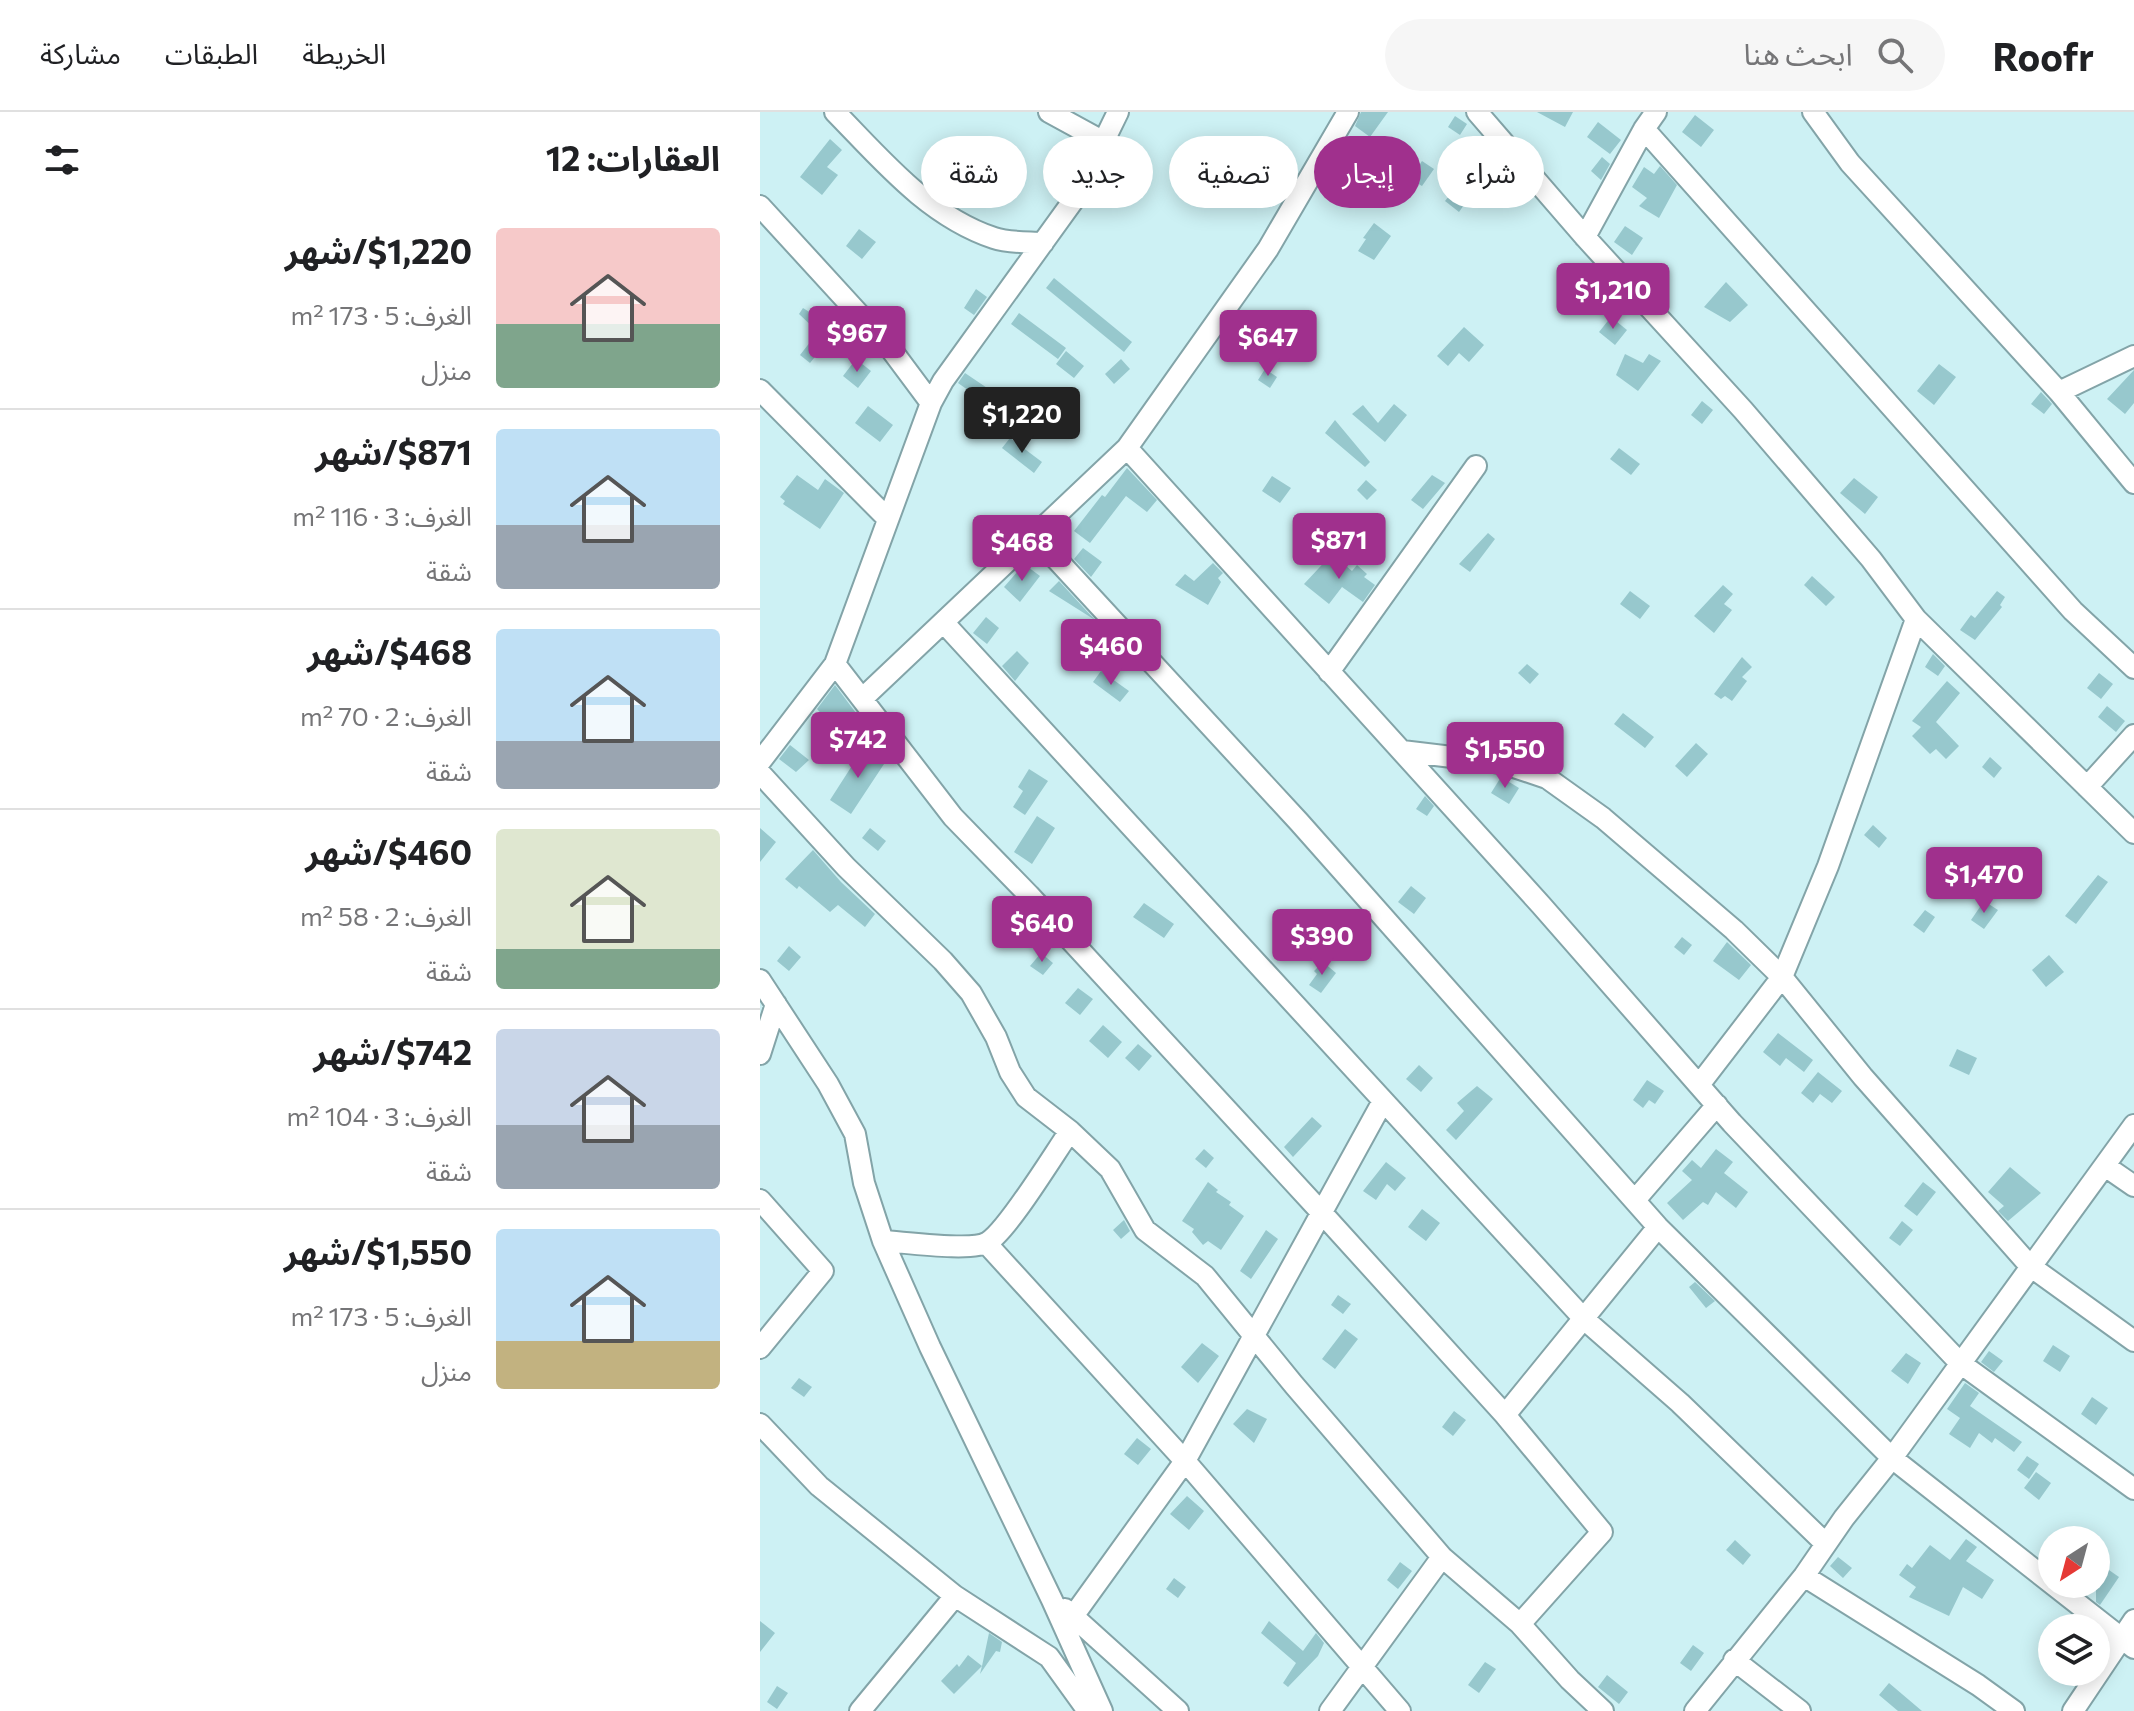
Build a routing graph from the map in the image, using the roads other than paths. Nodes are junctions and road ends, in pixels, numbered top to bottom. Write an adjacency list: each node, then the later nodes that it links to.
1 (835, 112): 13 (street)
2 (1049, 112): 8 (street)
3 (1118, 112): 9 (street)
4 (1348, 112): 18 (street)
5 (1477, 112): 12 (street)
6 (1813, 112): 16 (street)
7 (1650, 120): 12 (street); 26 (street)
8 (1093, 136)
9 (1107, 136)
10 (760, 206): 17 (street)
11 (1068, 208): 13 (street)
12 (1585, 237): 23 (street)
13 (1043, 243): 17 (street)
14 (2134, 356): 16 (street)
15 (760, 390): 21 (street)
16 (2059, 392): 20 (street)
17 (931, 403): 21 (street)
18 (1127, 448): 22 (street); 27 (street)
19 (1476, 466): 27 (street)
20 (2134, 483)
21 (888, 519): 25 (street)
22 (1035, 536): 24 (street); 47 (street)
23 (1916, 619): 33 (street); 35 (street)
24 (944, 623): 28 (street); 40 (street)
25 (835, 664): 28 (street); 31 (street)
26 (2134, 668)
27 (1329, 672): 30 (street)
28 (863, 698): 48 (street)
29 (2134, 735): 33 (street)
30 (1402, 751): 35 (street); 39 (street)
31 (760, 762)
32 (760, 773): 43 (street)
33 (2087, 787): 34 (street)
34 (2134, 833)
35 (1782, 977): 39 (street); 52 (street)
36 (760, 980): 37 (street)
37 (776, 1004): 38 (street); 50 (street)
38 (760, 1054)
39 (1699, 1085): 41 (street)
40 (1383, 1101): 48 (street); 53 (street)
41 (1717, 1105): 47 (street); 57 (street)
42 (2134, 1125): 44 (street)
43 (1070, 1131): 51 (street); 54 (street)
44 (2105, 1166): 45 (street); 52 (street)
45 (2134, 1186)
46 (760, 1200): 56 (street)
47 (1635, 1200): 49 (street)
48 (1321, 1212): 54 (street); 58 (street)
49 (1658, 1227): 53 (street); 60 (street)
50 (883, 1241): 51 (street); 67 (street)
51 (987, 1244): 61 (street)
52 (2030, 1266): 55 (street); 57 (street)
53 (1584, 1319): 58 (street); 63 (street)
54 (1254, 1335): 61 (street); 64 (street)
55 (2134, 1341)
56 (760, 1348)
57 (1960, 1363): 60 (street); 62 (street)
58 (1505, 1415): 70 (street)
59 (760, 1424): 66 (street)
60 (1892, 1458): 63 (street); 71 (street)
61 (1185, 1461): 68 (street); 73 (street)
62 (2134, 1489)
63 (1826, 1544): 65 (street)
64 (1442, 1557): 70 (street); 73 (street)
65 (1804, 1576): 72 (street); 83 (street)
66 (955, 1596): 74 (street); 75 (street)
67 (1052, 1600): 68 (street); 76 (street)
68 (1074, 1615): 77 (street)
69 (2134, 1620): 71 (street)
70 (1520, 1624): 80 (street)
71 (2127, 1643): 84 (street)
72 (1734, 1660): 81 (street); 82 (street)
73 (1362, 1668): 78 (street); 79 (street)
74 (860, 1711)
75 (1088, 1711)
76 (1102, 1711)
77 (1178, 1711)
78 (1330, 1711)
79 (1400, 1711)
80 (1603, 1711)
81 (1695, 1711)
82 (1800, 1711)
83 (2014, 1711)
84 (2073, 1711)

